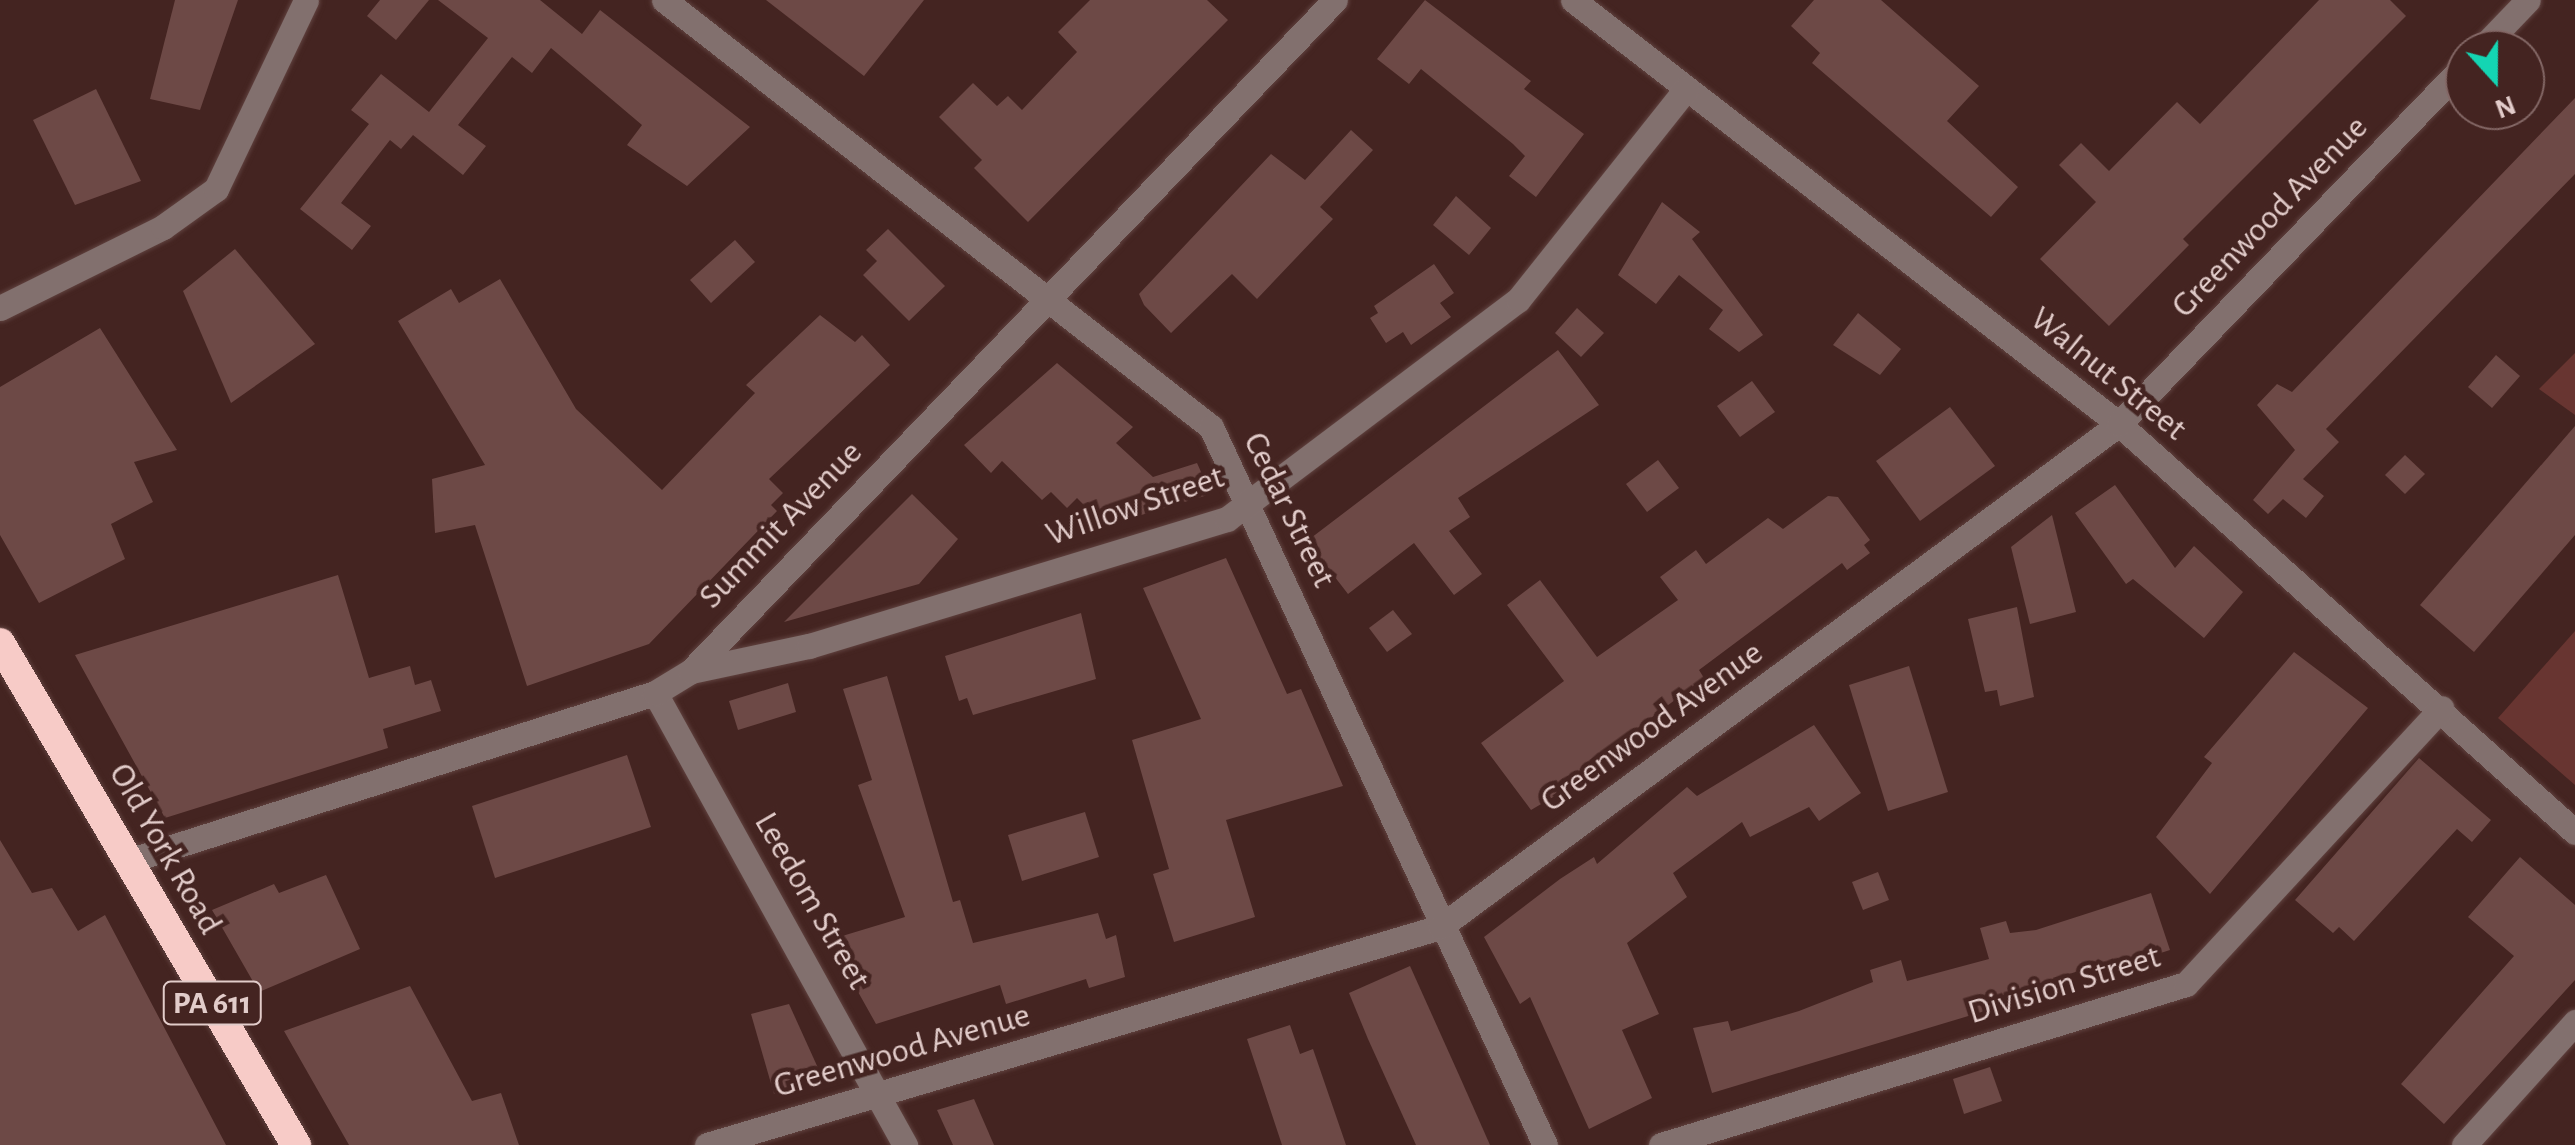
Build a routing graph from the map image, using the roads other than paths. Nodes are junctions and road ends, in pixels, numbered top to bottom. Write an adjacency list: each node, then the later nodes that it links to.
1 (306, 0): 10 (street)
2 (664, 0): 9 (street, Cedar Street)
3 (1335, 0): 9 (street, Summit Avenue)
4 (1572, 0): 8 (street, Walnut Street)
5 (2528, 0): 6 (street)
6 (2499, 30)
7 (2445, 87): 11 (street, Greenwood Avenue)
8 (1686, 89): 11 (street, Walnut Street); 12 (street, Willow Street)
9 (1050, 298): 12 (street, Cedar Street); 14 (street, Summit Avenue)
10 (0, 308)
11 (2119, 424): 16 (street, Walnut Street); 19 (street, Greenwood Avenue)
12 (1251, 503): 14 (street, Willow Street); 19 (street, Cedar Street)
13 (0, 643): 18 (highway, Old York Road / PA 611)
14 (691, 671): 15 (street, Summit Avenue)
15 (655, 693): 18 (street, Summit Avenue); 21 (street, Leedom Street)
16 (2442, 708): 17 (street, Walnut Street); 26 (street, Division Street)
17 (2575, 832)
18 (128, 861): 22 (highway, Old York Road / PA 611)
19 (1440, 927): 21 (street, Greenwood Avenue); 25 (street, Cedar Street)
20 (2575, 1022): 27 (street)
21 (881, 1094): 23 (street, Greenwood Avenue); 24 (street, Leedom Street)
22 (296, 1145)
23 (707, 1145)
24 (905, 1145)
25 (1545, 1145)
26 (1661, 1145)
27 (2464, 1145)

